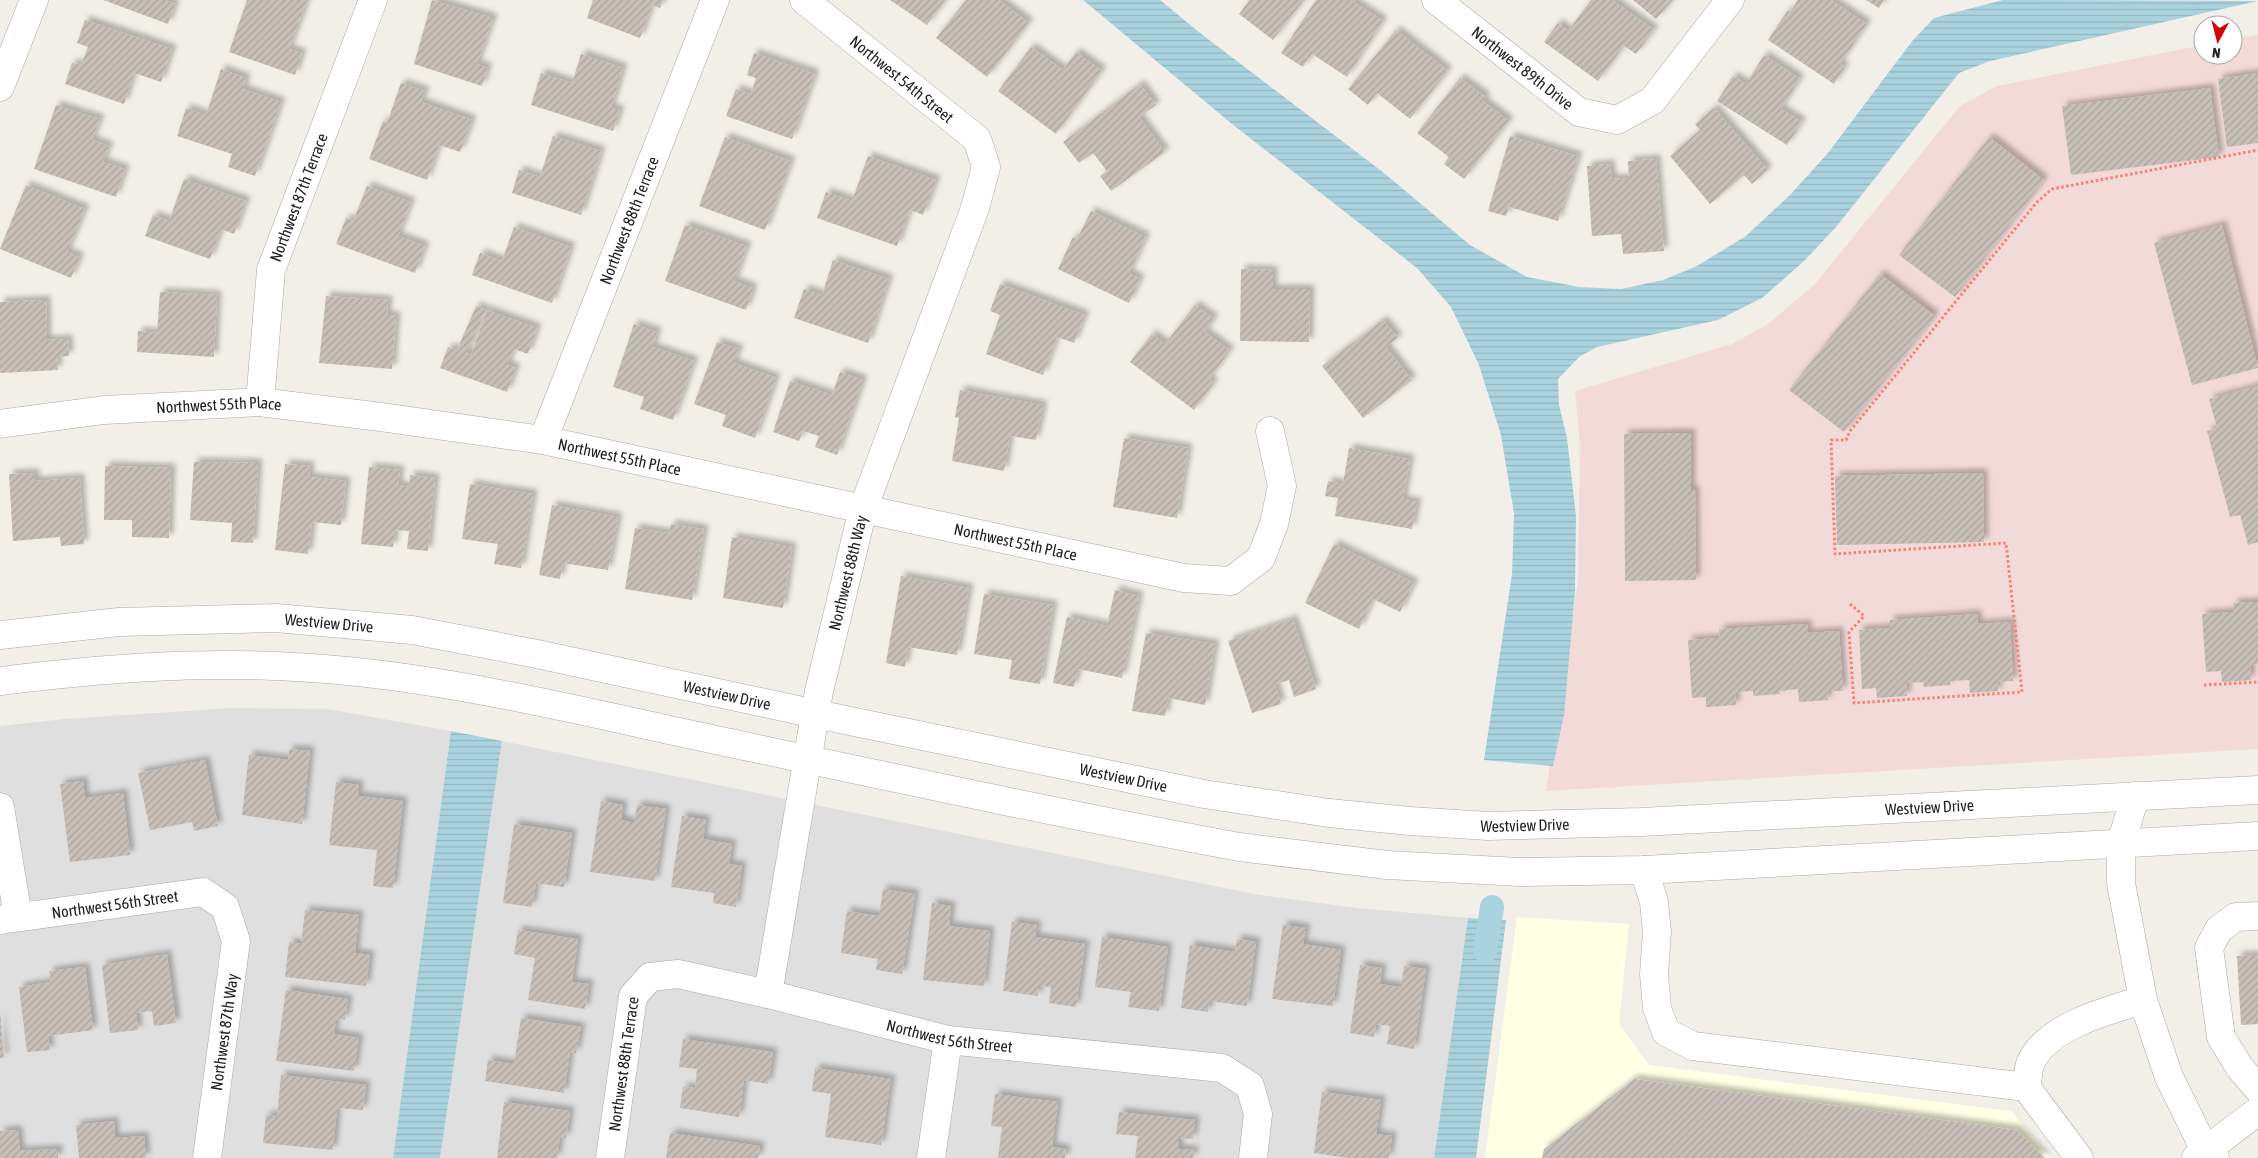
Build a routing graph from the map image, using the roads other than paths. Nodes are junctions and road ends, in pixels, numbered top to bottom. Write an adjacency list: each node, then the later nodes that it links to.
1 (34, 0): 7 (street)
2 (373, 0): 9 (street, Northwest 87th Terrace)
3 (715, 0): 12 (street, Northwest 88th Terrace)
4 (804, 0): 8 (street, Northwest 54th Street)
5 (1436, 0): 6 (street, Northwest 89th Drive)
6 (1730, 0)
7 (0, 87)
8 (986, 167): 13 (street, Northwest 88th Way)
9 (260, 402): 10 (street, Northwest 55th Place); 12 (street, Northwest 55th Place)
10 (0, 424)
11 (1270, 431): 13 (street, Northwest 55th Place)
12 (543, 440): 13 (street, Northwest 55th Place)
13 (863, 509): 16 (street, Northwest 88th Way)
14 (0, 635): 16 (street, Westview Drive)
15 (0, 681): 17 (street)
16 (816, 714): 17 (street, Northwest 88th Way); 20 (street, Westview Drive)
17 (808, 759): 24 (street); 29 (street, Northwest 88th Way)
18 (2258, 790): 19 (street, Westview Drive)
19 (2135, 796): 20 (street, Westview Drive); 23 (street)
20 (2099, 798): 23 (street)
21 (0, 807): 27 (street)
22 (2258, 836): 23 (street)
23 (2121, 844): 24 (street); 30 (street)
24 (1644, 870): 32 (street)
25 (225, 907): 27 (street, Northwest 56th Street); 36 (street, Northwest 87th Way)
26 (2258, 916): 33 (street)
27 (9, 918)
28 (650, 977): 29 (street, Northwest 56th Street); 37 (street, Northwest 88th Terrace)
29 (768, 994): 31 (street, Northwest 56th Street)
30 (2143, 1000): 32 (street); 35 (street)
31 (948, 1040): 38 (street); 39 (street, Northwest 56th Street)
32 (2026, 1087): 40 (street)
33 (2258, 1089)
34 (2258, 1111): 35 (street)
35 (2207, 1155)
36 (207, 1158)
37 (610, 1158)
38 (931, 1158)
39 (1252, 1158)
40 (2079, 1158)

